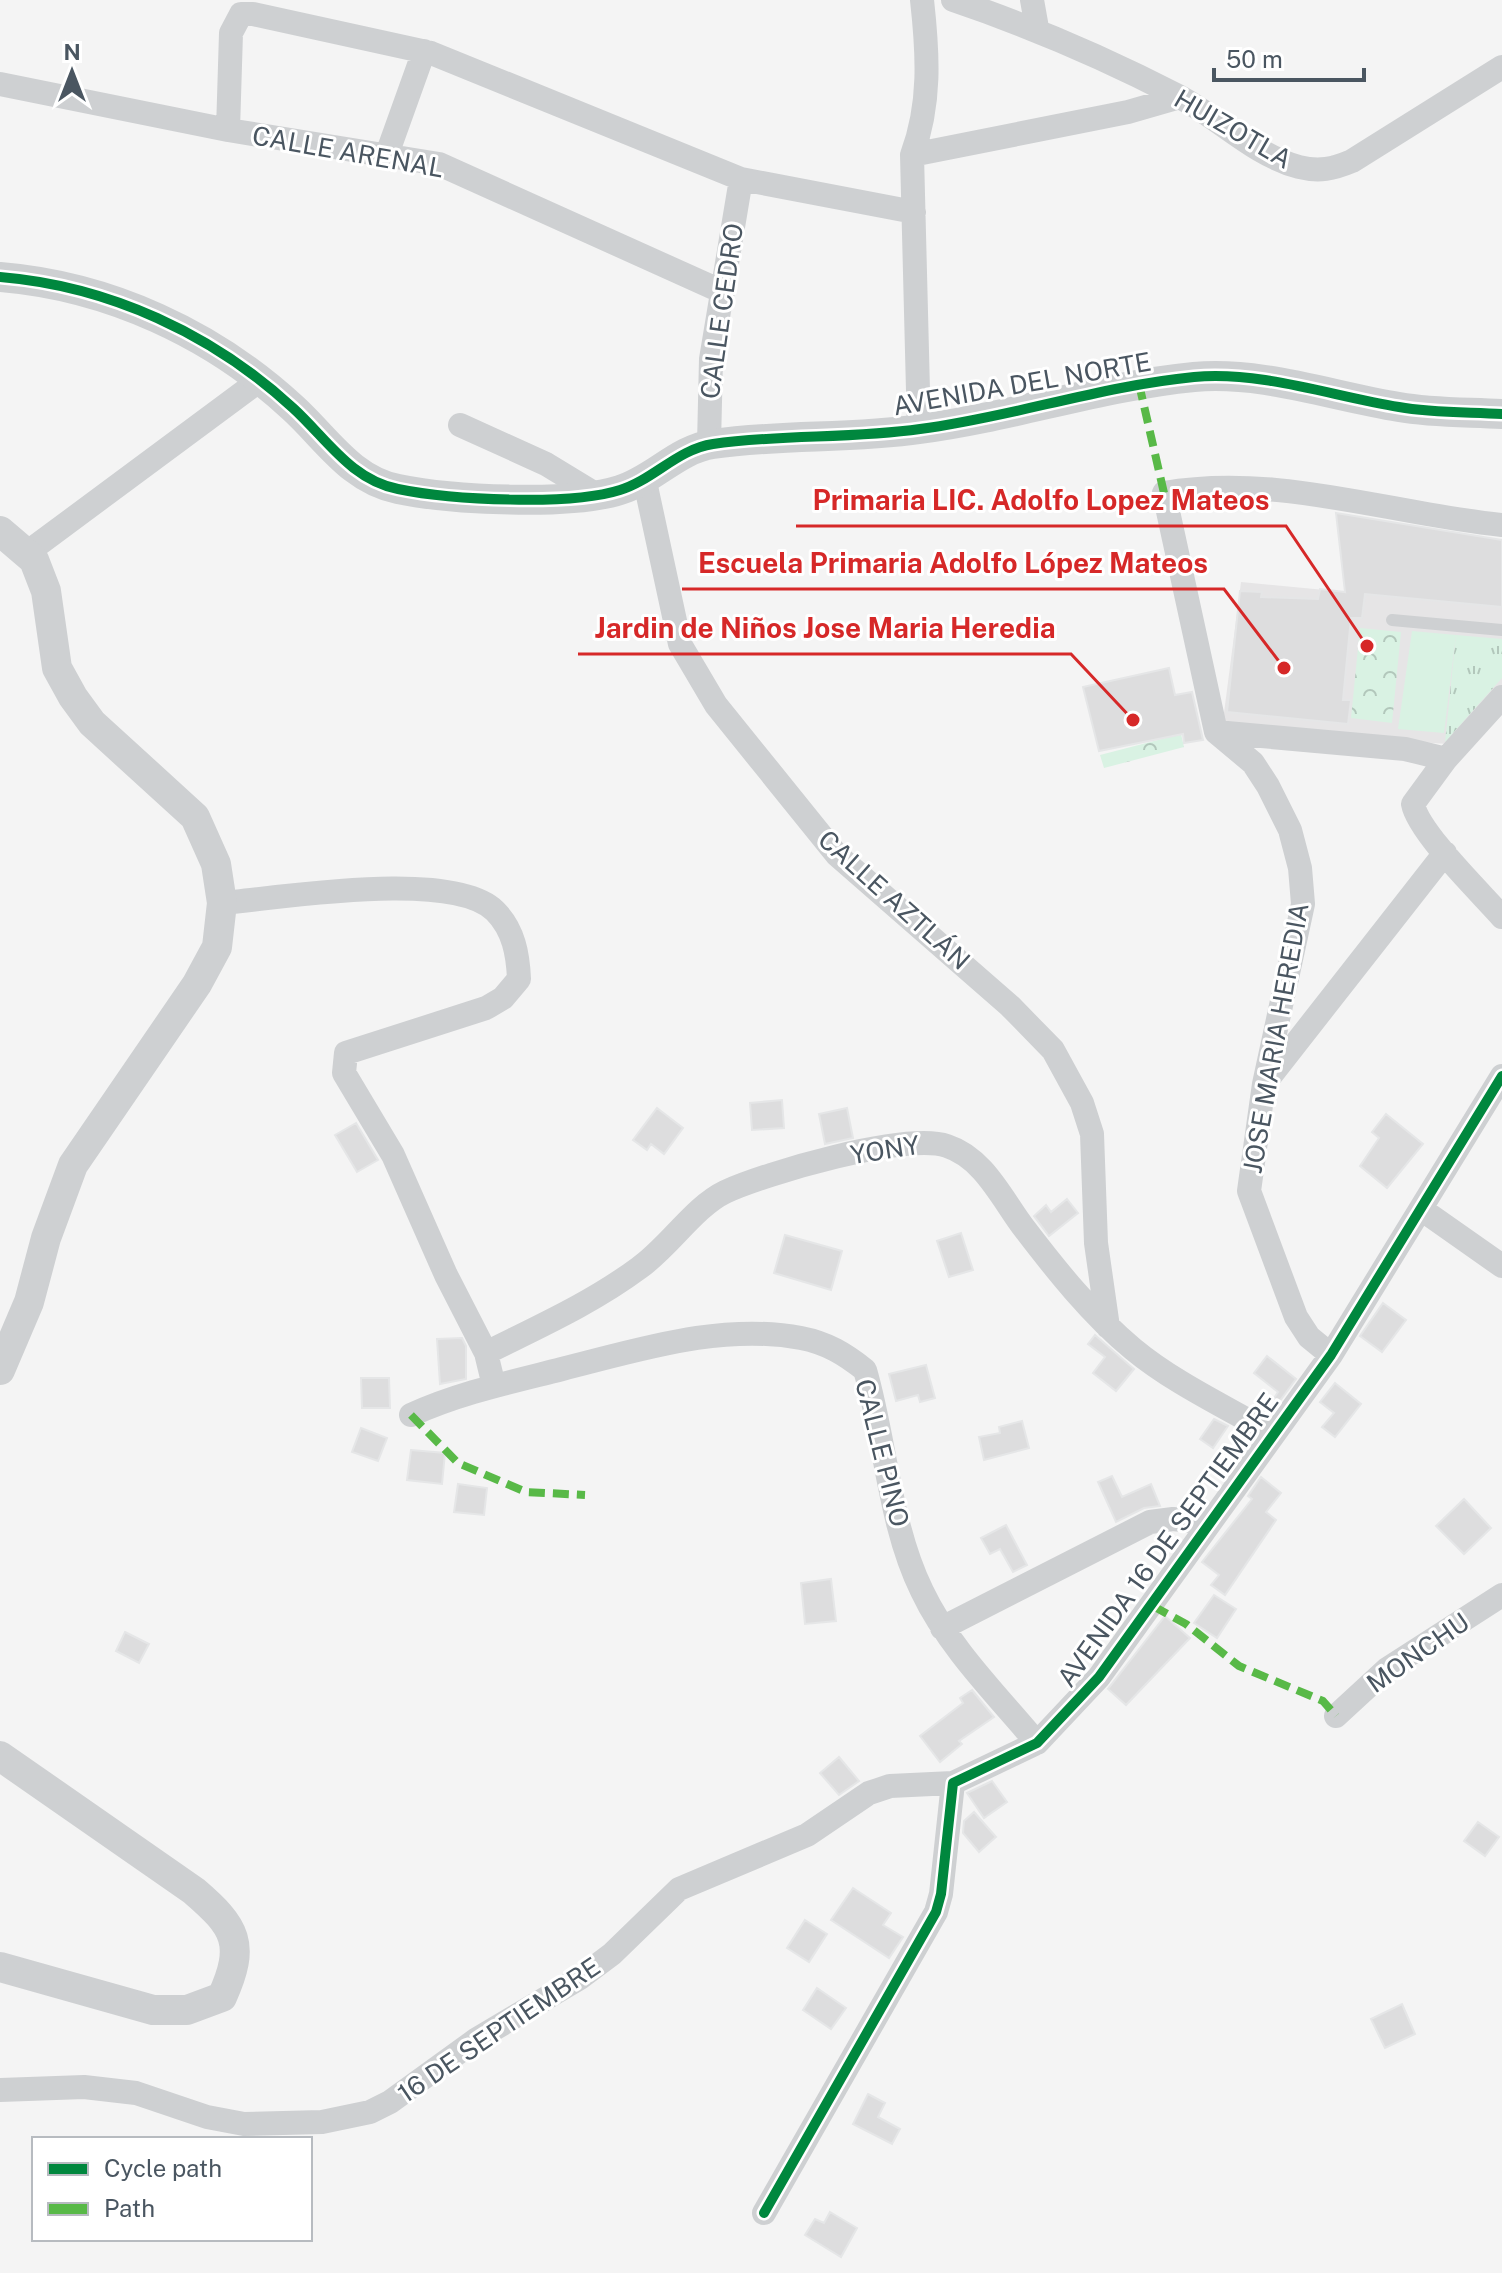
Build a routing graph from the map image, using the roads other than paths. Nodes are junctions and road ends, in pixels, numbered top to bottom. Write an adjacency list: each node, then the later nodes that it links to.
1 (922, 0): 10 (street)
2 (953, 0): 4 (street, HUIZOTLA)
3 (1032, 0): 4 (street)
4 (1037, 28): 8 (street, HUIZOTLA)
5 (424, 51): 9 (street); 11 (street); 12 (street)
6 (1502, 67): 8 (street, HUIZOTLA)
7 (0, 84): 9 (street, CALLE ARENAL)
8 (1180, 97): 10 (street)
9 (228, 130): 11 (street, CALLE ARENAL)
10 (912, 155): 13 (street)
11 (386, 157): 15 (street, CALLE ARENAL)
12 (741, 179): 13 (street); 15 (street, CALLE CEDRO)
13 (914, 212): 19 (street)
14 (0, 277): 16 (street, AVENIDA DEL NORTE)
15 (723, 292): 20 (street, CALLE CEDRO)
16 (260, 380): 22 (street, AVENIDA DEL NORTE); 25 (street)
17 (1502, 414): 19 (street, AVENIDA DEL NORTE)
18 (460, 425): 22 (street)
19 (919, 430): 20 (street, AVENIDA DEL NORTE)
20 (709, 444): 21 (street, AVENIDA DEL NORTE)
21 (644, 477): 22 (street, AVENIDA DEL NORTE); 38 (street, CALLE AZTLÁN)
22 (597, 495)
23 (1502, 525): 29 (street)
24 (0, 531): 25 (street)
25 (28, 552): 32 (street)
26 (1392, 620): 27 (lane)
27 (1502, 630)
28 (1502, 697): 30 (street)
29 (1216, 732): 30 (street); 35 (street, JOSE MARIA HEREDIA)
30 (1446, 759): 31 (street)
31 (1445, 853): 33 (street); 35 (street)
32 (222, 903): 39 (street); 41 (street)
33 (1502, 917)
34 (1502, 1076): 36 (street, AVENIDA 16 DE SEPTIEMBRE)
35 (1264, 1084): 40 (street, JOSE MARIA HEREDIA)
36 (1421, 1209): 37 (street); 40 (street, AVENIDA 16 DE SEPTIEMBRE)
37 (1502, 1266)
38 (1108, 1327): 39 (street, YONY); 44 (street, YONY)
39 (486, 1353): 42 (street)
40 (1331, 1355): 44 (street, AVENIDA 16 DE SEPTIEMBRE)
41 (0, 1370)
42 (494, 1386): 43 (street, CALLE PINO); 47 (street, CALLE PINO)
43 (411, 1415)
44 (1272, 1434): 45 (street, AVENIDA 16 DE SEPTIEMBRE)
45 (1208, 1523): 47 (street); 49 (street, AVENIDA 16 DE SEPTIEMBRE)
46 (1502, 1595): 48 (street, MONCHU)
47 (942, 1628): 49 (street, CALLE PINO)
48 (1336, 1716)
49 (1037, 1743): 51 (street, AVENIDA 16 DE SEPTIEMBRE)
50 (0, 1756): 52 (street)
51 (953, 1783): 53 (street, 16 DE SEPTIEMBRE); 54 (street)
52 (0, 1967)
53 (0, 2090)
54 (764, 2213)

